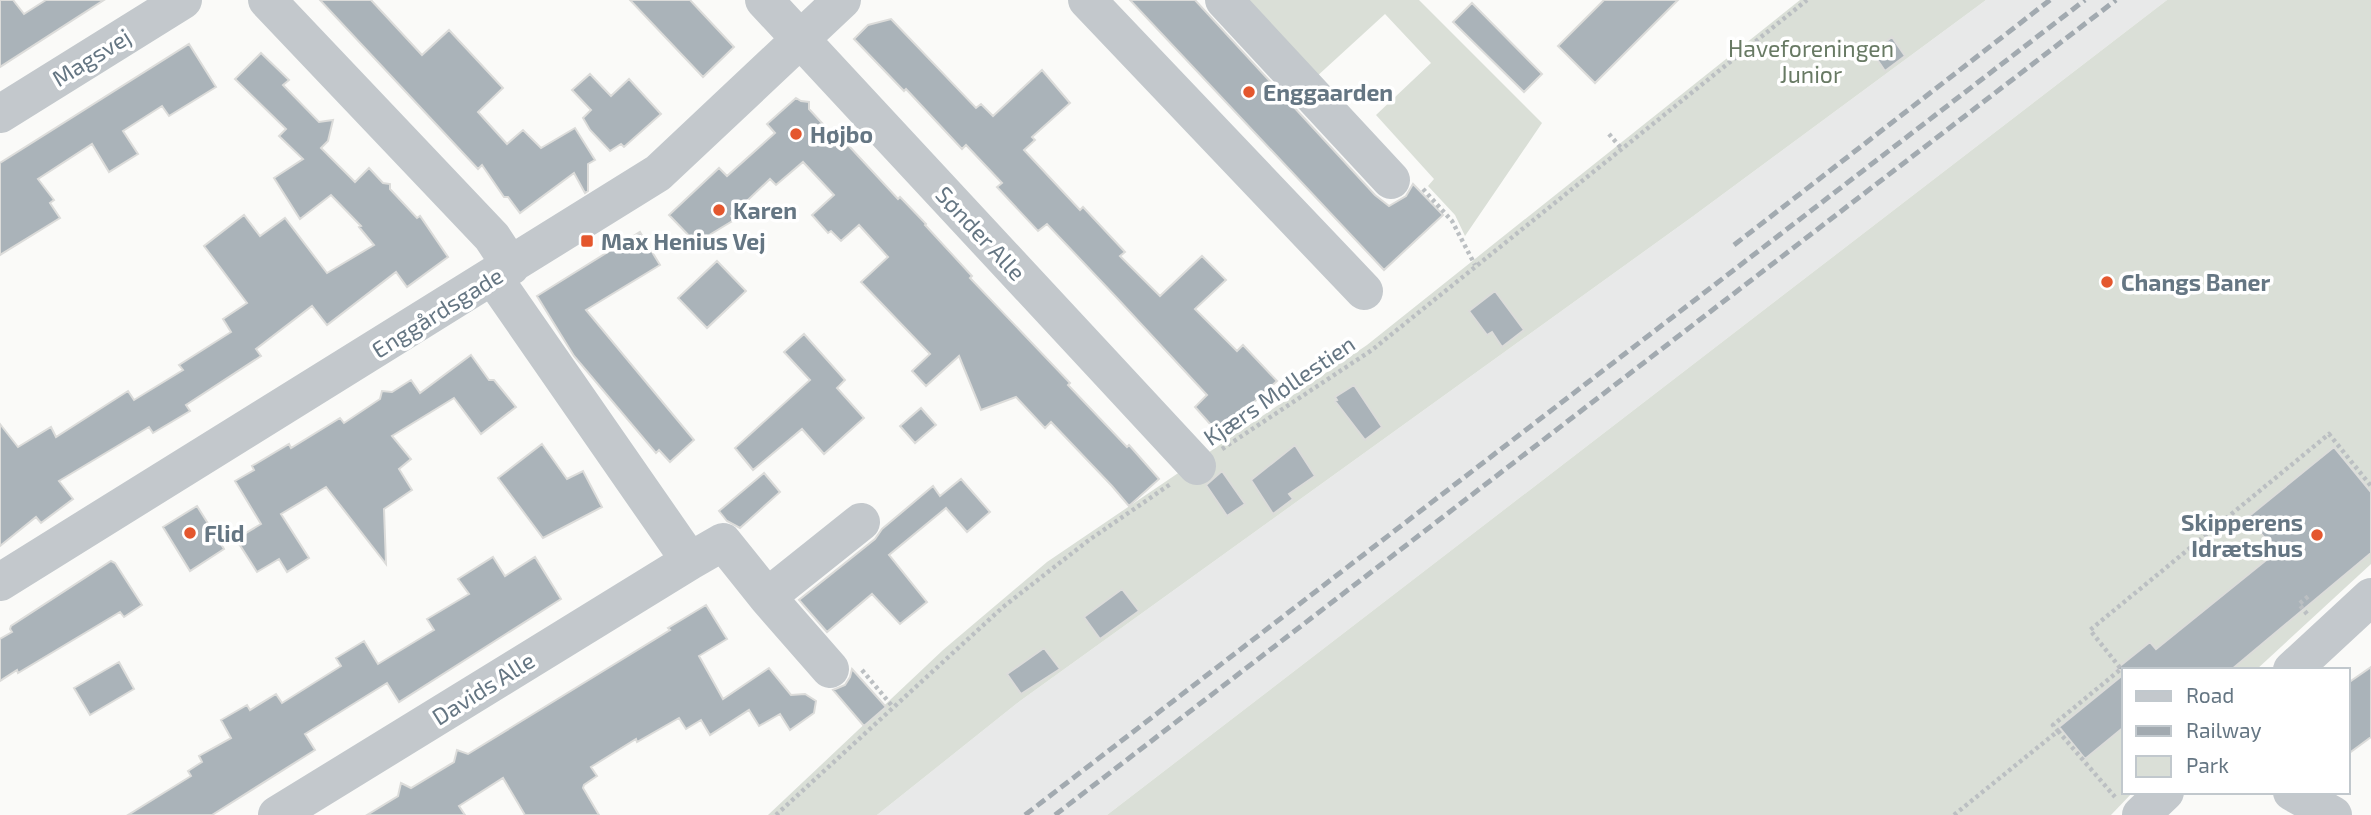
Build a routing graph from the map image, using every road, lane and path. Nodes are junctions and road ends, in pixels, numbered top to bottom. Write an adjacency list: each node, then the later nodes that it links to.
1 (183, 0): 9 (street, Magsvej)
2 (267, 0): 14 (street)
3 (764, 0): 8 (street, Sønder Alle)
4 (842, 0): 8 (street, Enggårdsgade)
5 (1087, 0): 15 (street)
6 (1224, 0): 12 (street)
7 (1807, 0): 11 (path, Kjærs Møllestien)
8 (800, 39): 14 (street, Enggårdsgade); 16 (street, Sønder Alle)
9 (0, 114)
10 (1609, 134): 11 (path)
11 (1621, 148): 13 (path, Kjærs Møllestien)
12 (1391, 180): 13 (path)
13 (1475, 265): 16 (path, Kjærs Møllestien)
14 (502, 272): 19 (street); 20 (street, Enggårdsgade)
15 (1364, 291)
16 (1197, 466): 30 (path, Kjærs Møllestien)
17 (2370, 482): 25 (path)
18 (860, 523): 21 (street)
19 (690, 561): 21 (street, Davids Alle); 29 (street, Davids Alle)
20 (0, 582)
21 (766, 597): 24 (street, Davids Alle)
22 (2371, 597): 23 (street)
23 (2294, 668)
24 (830, 669)
25 (2058, 732): 28 (path); 31 (path)
26 (2161, 794): 28 (street)
27 (2296, 794): 32 (street)
28 (2132, 810)
29 (277, 815)
30 (776, 815)
31 (1954, 815)
32 (2333, 815)

